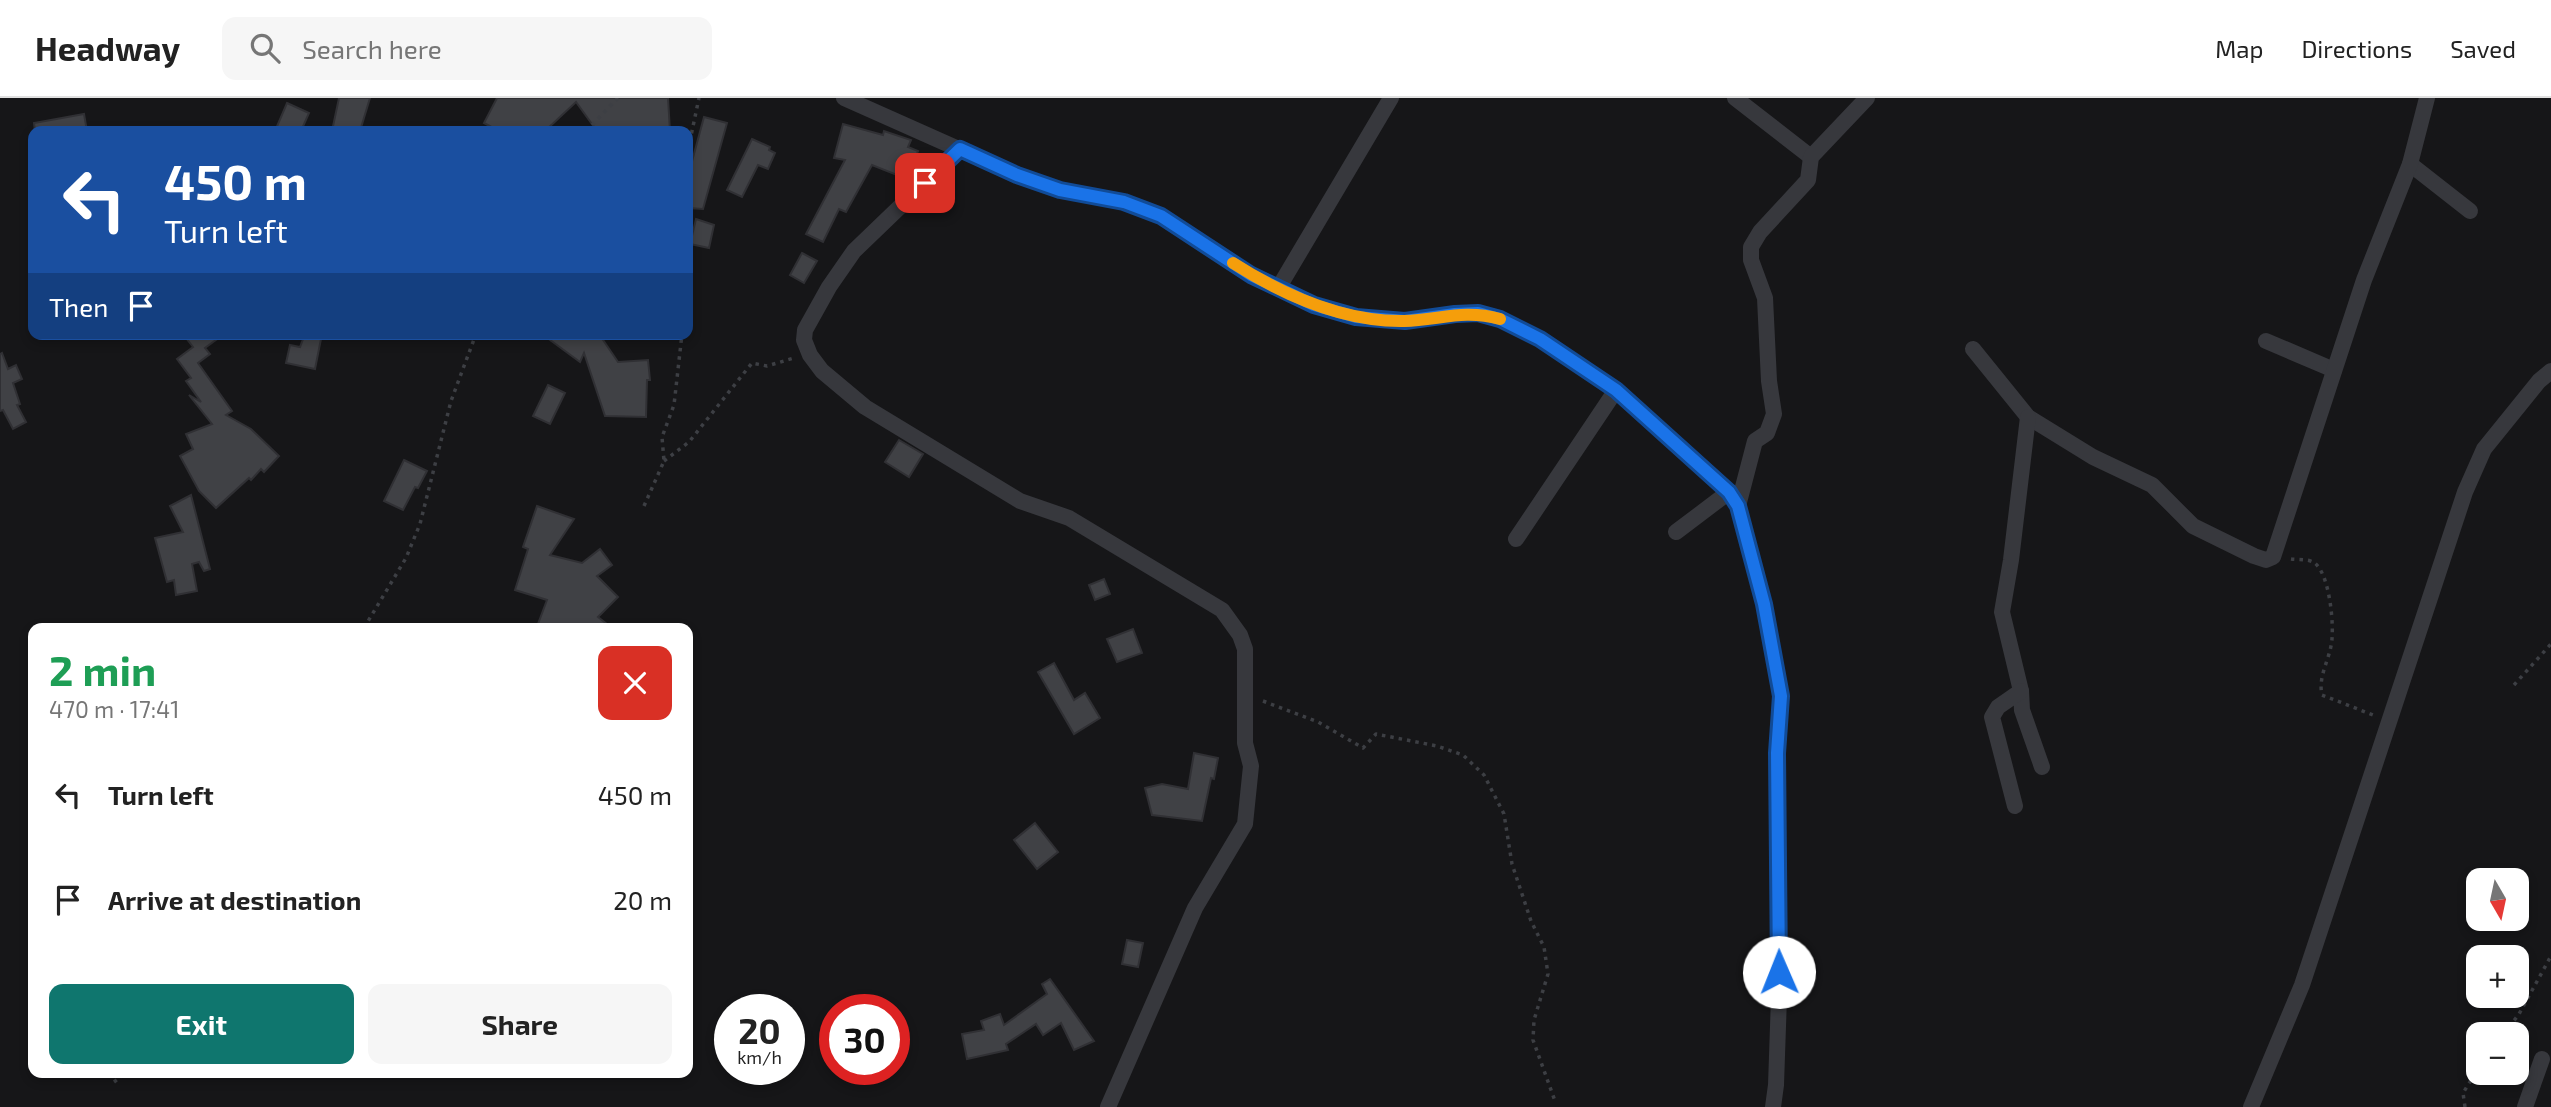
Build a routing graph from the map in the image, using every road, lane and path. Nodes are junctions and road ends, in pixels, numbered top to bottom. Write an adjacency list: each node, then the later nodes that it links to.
1 (618, 98): 8 (path)
2 (699, 98): 9 (path)
3 (844, 98): 10 (street)
4 (1391, 98): 14 (street)
5 (1735, 98): 11 (street)
6 (1867, 98): 11 (street)
7 (2427, 98): 12 (street)
8 (591, 126)
9 (693, 126)
10 (960, 149): 14 (street); 19 (street)
11 (1811, 156): 25 (street)
12 (2410, 164): 13 (street); 20 (street)
13 (2470, 211)
14 (1279, 287): 22 (street)
15 (474, 340): 30 (path)
16 (681, 340): 24 (path)
17 (2266, 341): 20 (street)
18 (1973, 349): 23 (street)
19 (810, 355): 24 (path); 34 (street)
20 (2334, 370): 29 (street)
21 (2551, 371): 35 (street)
22 (1616, 390): 25 (street); 28 (street)
23 (2028, 417): 29 (street); 33 (street)
24 (664, 461): 26 (path)
25 (1734, 499): 27 (street); 46 (street)
26 (644, 506)
27 (1676, 532)
28 (1516, 539)
29 (2273, 557): 35 (path)
30 (367, 623)
31 (2551, 644): 32 (path)
32 (2514, 685)
33 (2021, 691): 36 (street); 37 (street)
34 (1245, 694): 44 (path); 45 (street)
35 (2391, 721): 47 (street)
36 (2042, 767)
37 (2015, 806)
38 (2551, 956): 39 (path)
39 (2513, 1022)
40 (2542, 1059): 49 (street)
41 (119, 1078): 42 (path)
42 (114, 1082)
43 (2468, 1085): 48 (path)
44 (1555, 1101)
45 (1108, 1107)
46 (1773, 1107)
47 (2251, 1107)
48 (2465, 1107)
49 (2525, 1107)

